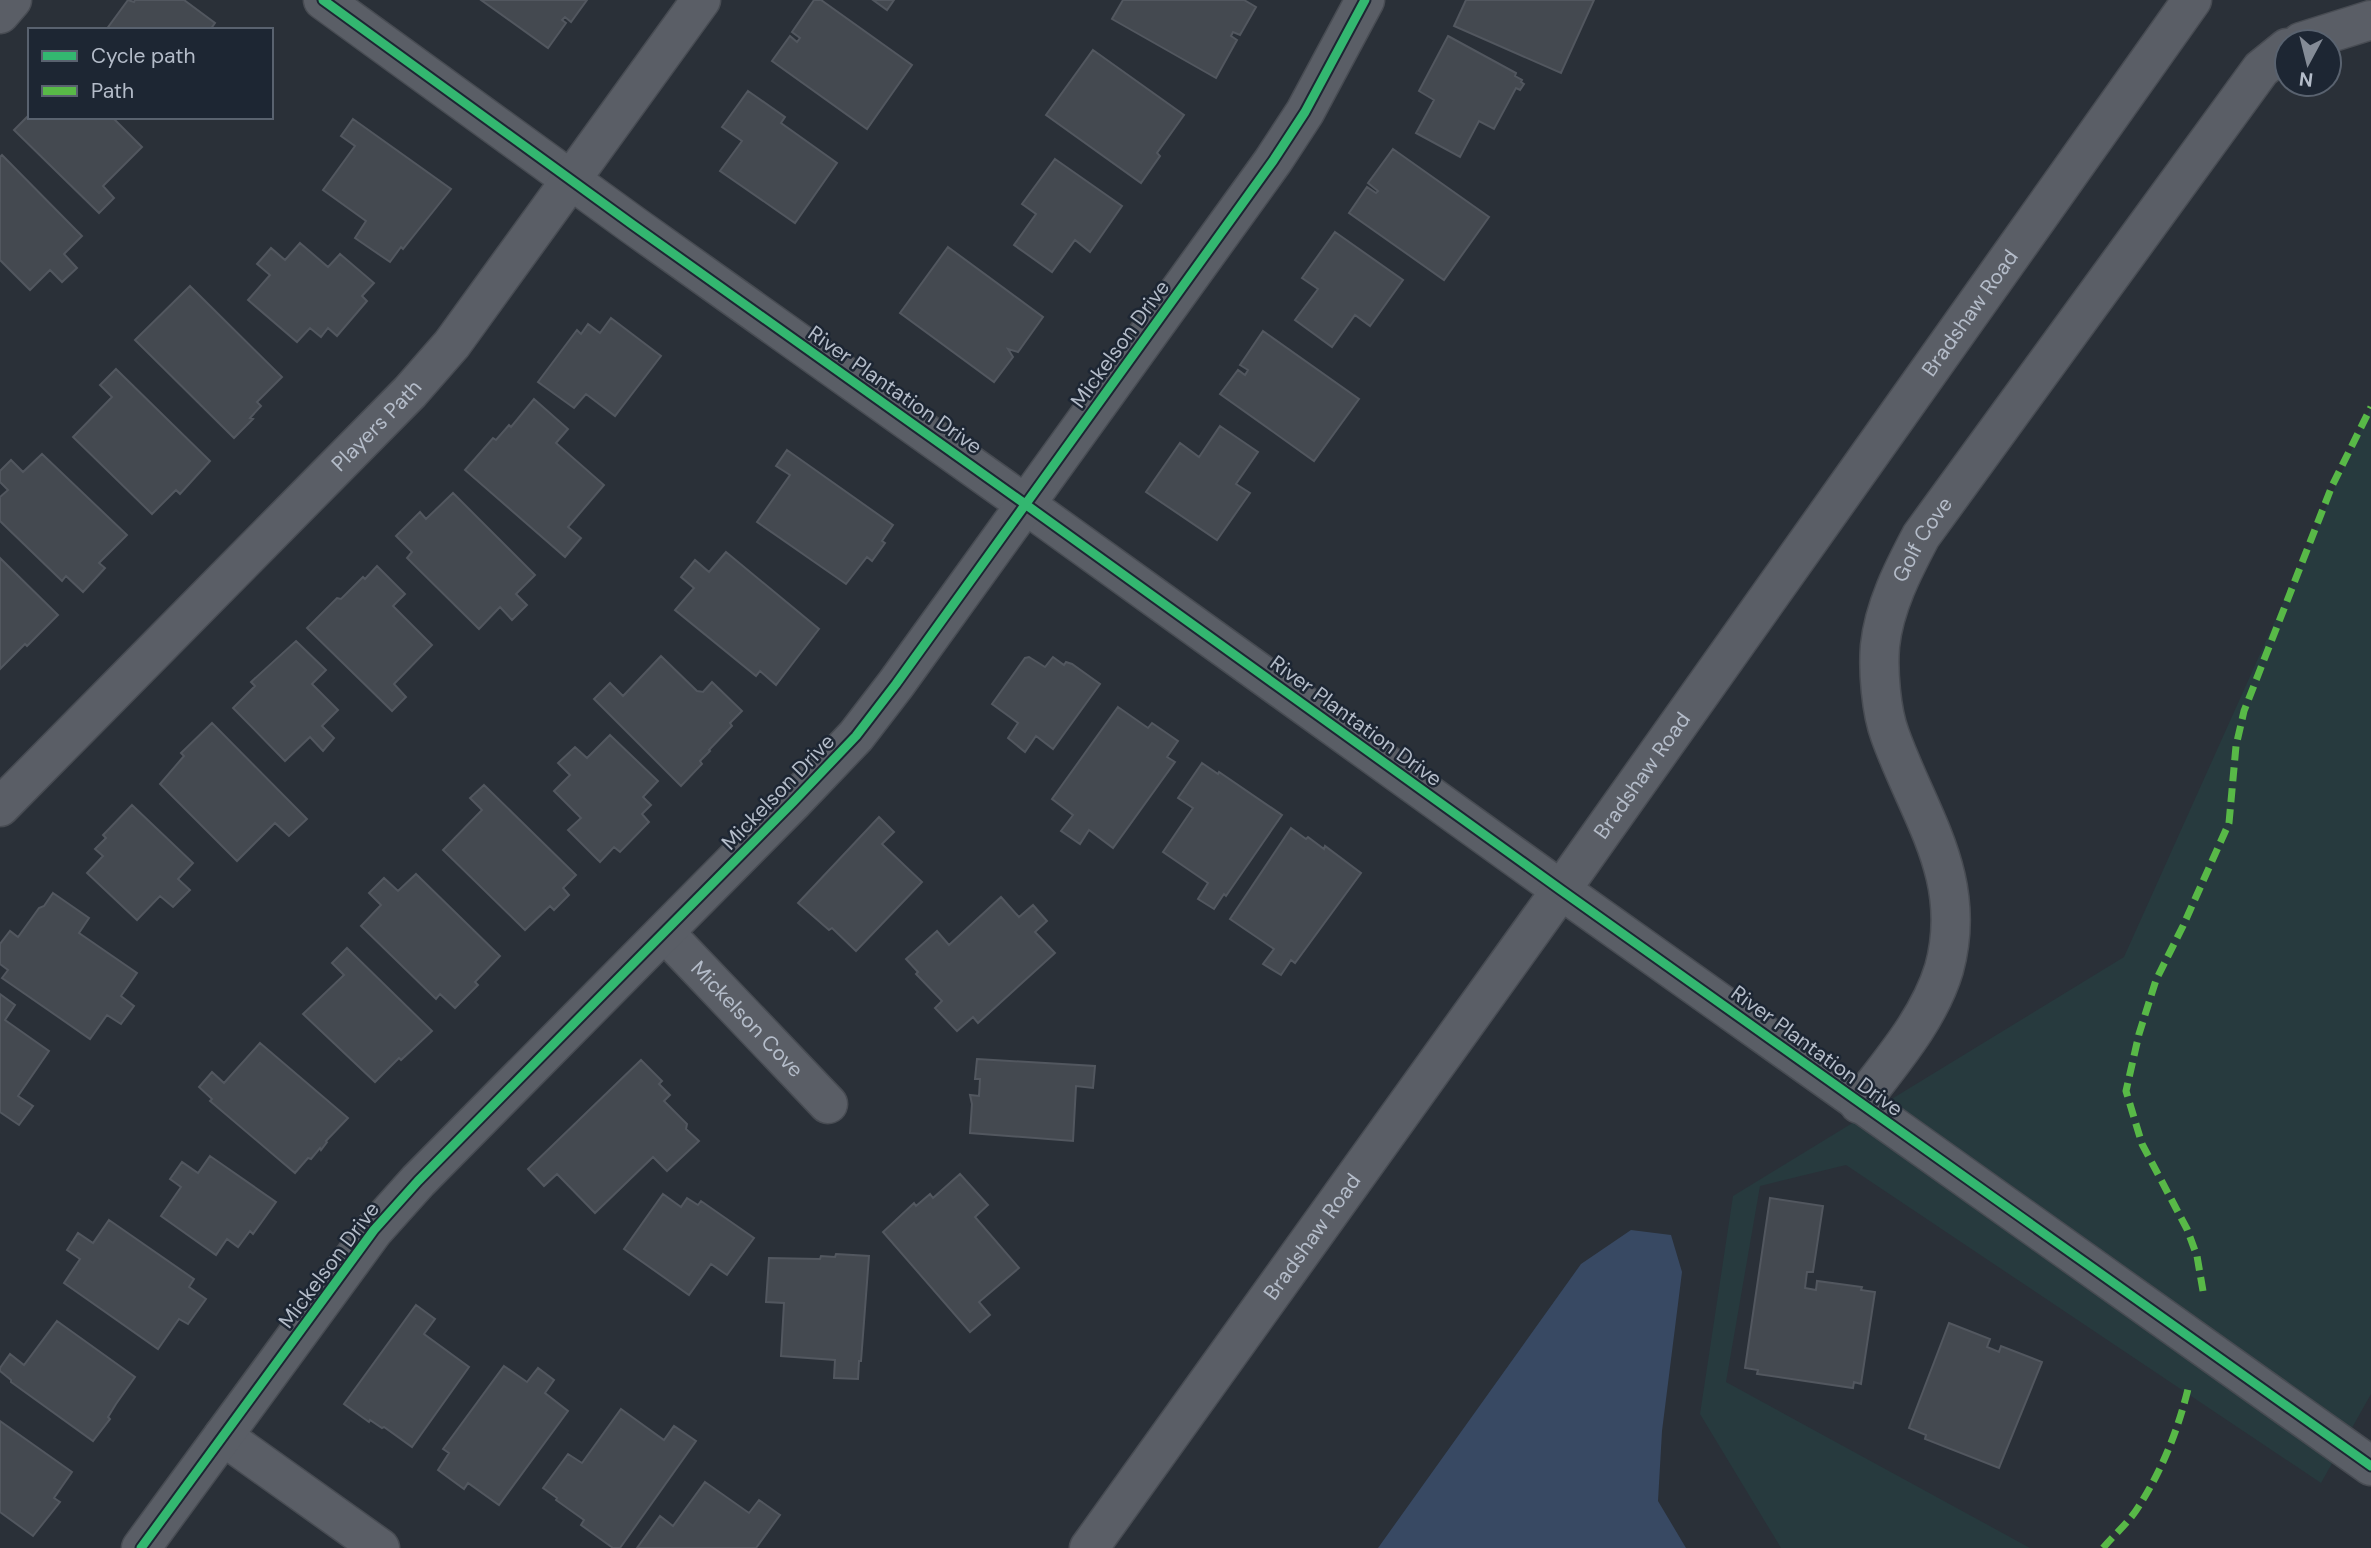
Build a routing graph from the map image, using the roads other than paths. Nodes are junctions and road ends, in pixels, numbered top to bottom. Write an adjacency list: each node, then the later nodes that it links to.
1 (12, 0): 6 (street)
2 (323, 0): 10 (street, River Plantation Drive)
3 (701, 0): 10 (street, Players Path)
4 (1365, 0): 11 (street, Mickelson Drive)
5 (2192, 0): 13 (street, Bradshaw Road)
6 (0, 14)
7 (2371, 20): 8 (street)
8 (2343, 29)
9 (2273, 59): 16 (street, Golf Cove)
10 (569, 180): 11 (street, River Plantation Drive); 12 (street, Players Path)
11 (1025, 504): 13 (street, River Plantation Drive); 14 (street, Mickelson Drive)
12 (0, 807)
13 (1561, 890): 16 (street, River Plantation Drive); 21 (street, Bradshaw Road)
14 (665, 933): 15 (street, Mickelson Cove); 17 (street, Mickelson Drive)
15 (828, 1104)
16 (1859, 1104): 18 (street, River Plantation Drive)
17 (223, 1436): 19 (street, Mickelson Drive); 20 (street)
18 (2371, 1466)
19 (141, 1548)
20 (380, 1548)
21 (1089, 1548)

